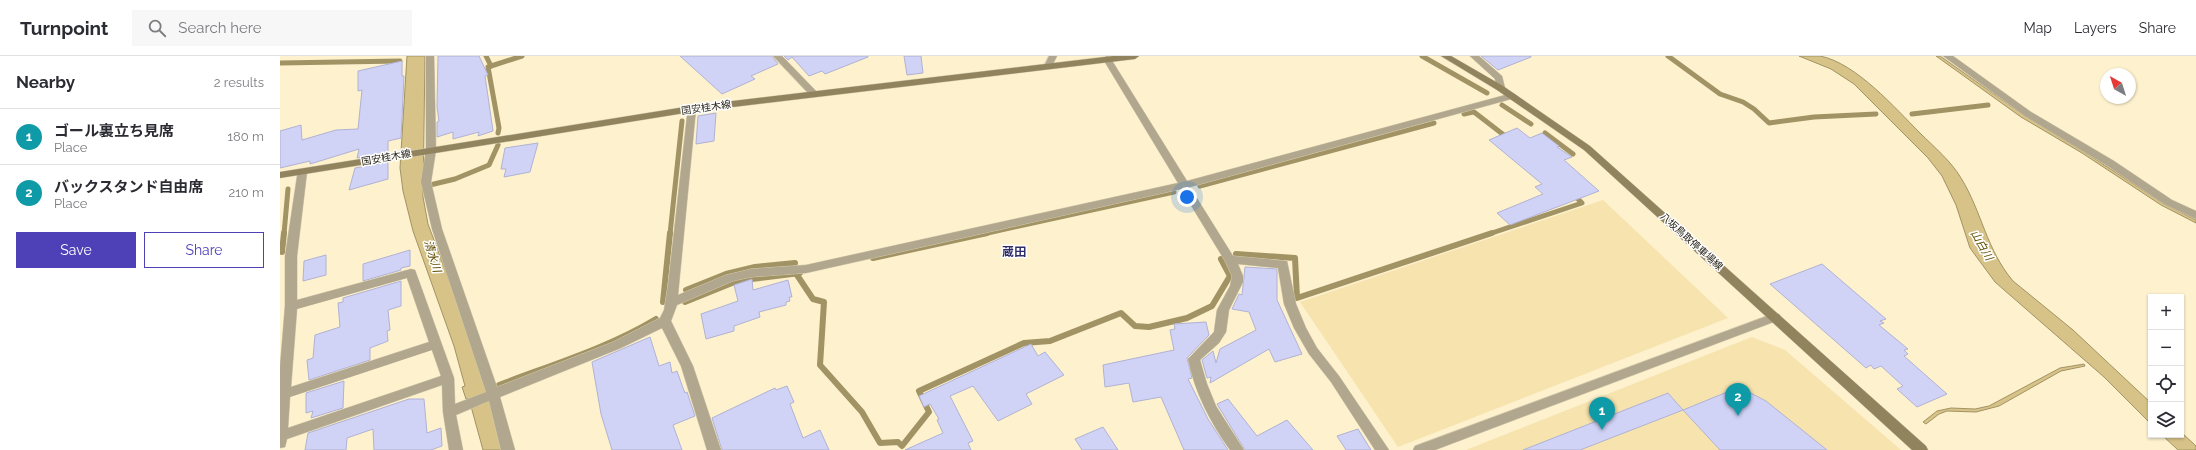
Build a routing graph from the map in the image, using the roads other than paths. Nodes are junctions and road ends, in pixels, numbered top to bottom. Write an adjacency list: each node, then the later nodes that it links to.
1 (430, 56): 14 (street)
2 (777, 56): 11 (street)
3 (1053, 56): 9 (street)
4 (1135, 56): 8 (main road, 国安桂木線)
5 (1445, 56): 10 (main road, 八坂鳥取停車場線)
6 (1474, 56): 10 (street)
7 (1947, 56): 18 (street)
8 (1108, 59): 9 (main road, 国安桂木線); 17 (street)
9 (1048, 66): 11 (main road, 国安桂木線)
10 (1500, 88): 12 (main road, 八坂鳥取停車場線)
11 (813, 93): 13 (main road, 国安桂木線)
12 (1512, 96): 17 (street); 23 (main road, 八坂鳥取停車場線)
13 (691, 109): 14 (main road, 国安桂木線); 21 (street)
14 (428, 150): 15 (main road, 国安桂木線); 27 (street)
15 (302, 172): 16 (main road, 国安桂木線); 19 (street)
16 (280, 175)
17 (1184, 185): 20 (street); 21 (street)
18 (2196, 215)
19 (285, 257): 22 (street)
20 (1230, 260): 34 (street); 35 (street)
21 (672, 302): 24 (street)
22 (291, 306): 25 (street); 28 (street)
23 (1775, 317): 36 (street); 37 (main road, 八坂鳥取停車場線)
24 (666, 321): 27 (street); 33 (street)
25 (436, 344): 26 (street); 28 (street)
26 (448, 378): 29 (street); 30 (street)
27 (493, 393): 29 (street); 32 (street)
28 (284, 394): 30 (street)
29 (449, 412): 31 (street)
30 (280, 438)
31 (456, 450)
32 (508, 450)
33 (714, 450)
34 (1237, 450)
35 (1382, 450)
36 (1420, 450)
37 (1921, 450)

